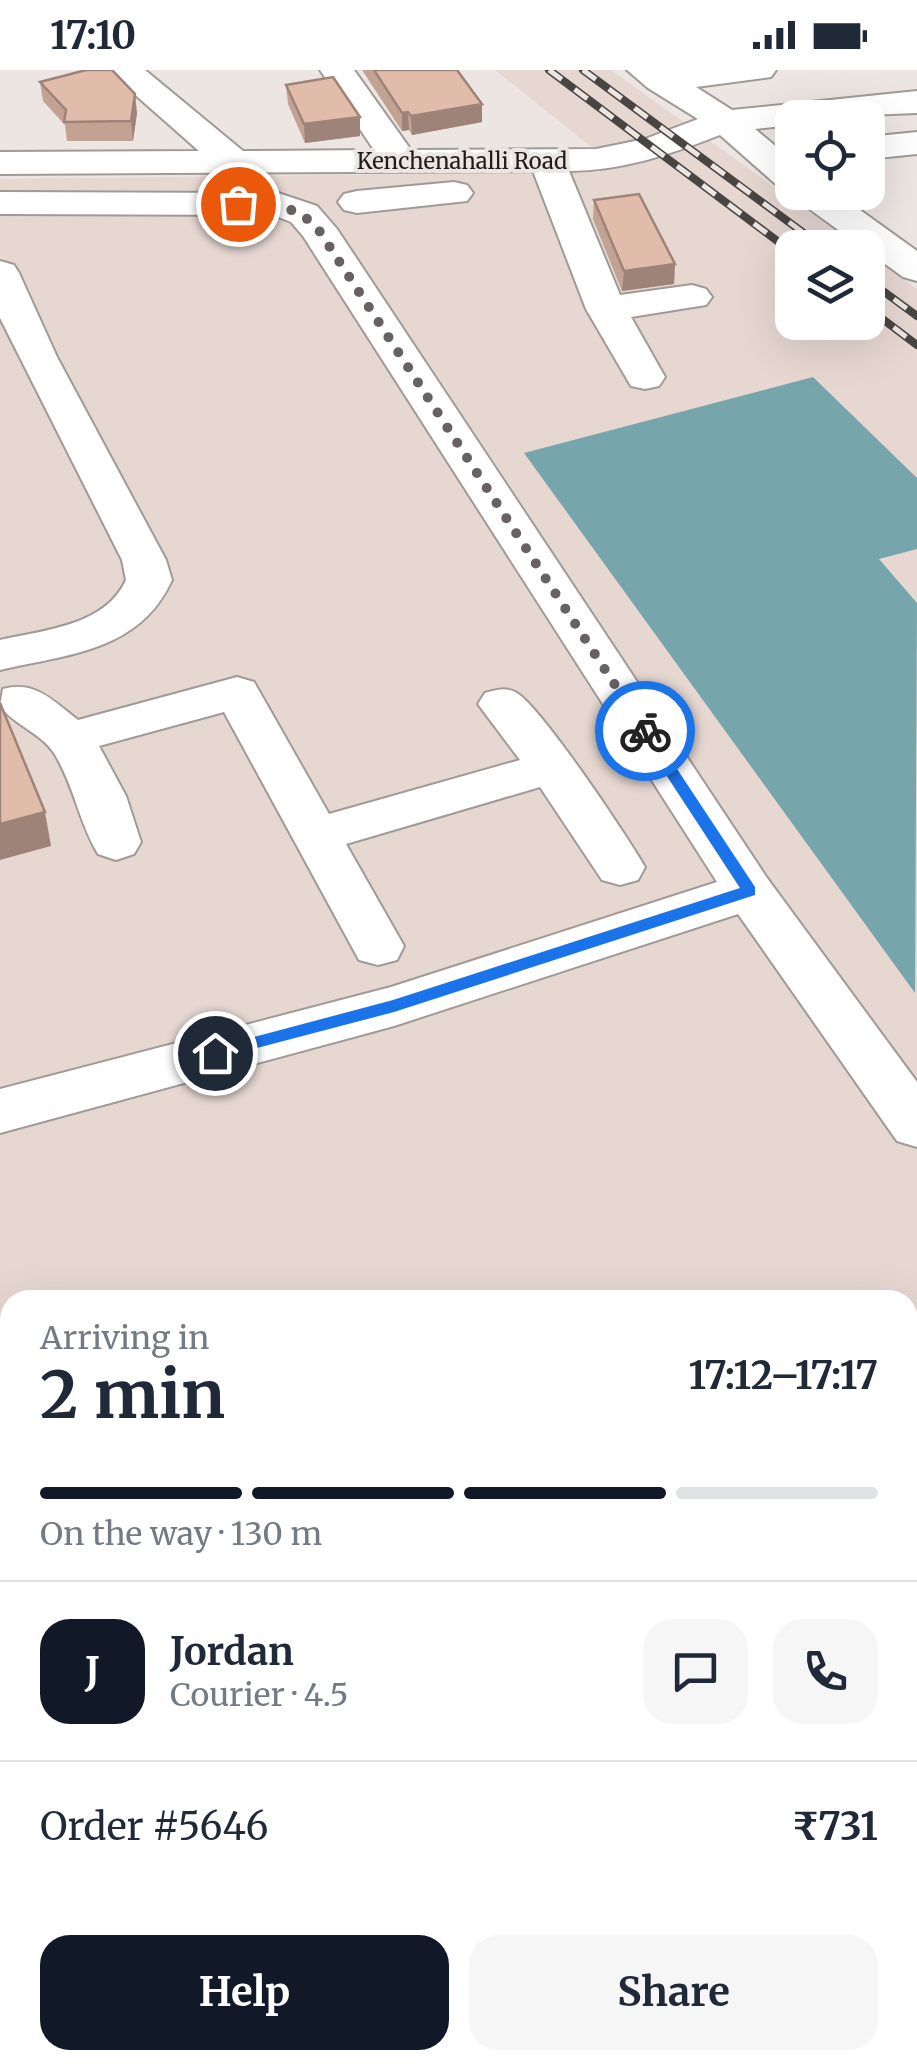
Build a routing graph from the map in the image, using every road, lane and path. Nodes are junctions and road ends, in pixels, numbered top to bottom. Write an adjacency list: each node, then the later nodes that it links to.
1 (124, 70): 11 (street)
2 (337, 70): 10 (street)
3 (758, 70): 4 (street)
4 (652, 76): 6 (street)
5 (917, 102): 6 (street, Kenchenahalli Road)
6 (725, 121): 9 (street); 13 (street, Kenchenahalli Road)
7 (917, 143): 8 (street)
8 (885, 146)
9 (775, 157)
10 (400, 161): 11 (street, Kenchenahalli Road); 13 (street, Kenchenahalli Road)
11 (234, 162): 12 (street, Kenchenahalli Road)
12 (0, 163)
13 (552, 172): 14 (street); 22 (street)
14 (356, 202)
15 (0, 203): 32 (street)
16 (832, 210): 18 (street)
17 (901, 220): 18 (street)
18 (853, 227): 19 (street)
19 (917, 270)
20 (0, 273): 24 (street)
21 (692, 297): 22 (street)
22 (606, 309): 23 (street)
23 (645, 377)
24 (0, 655)
25 (20, 700): 27 (street)
26 (502, 704): 28 (street)
27 (70, 738): 29 (street); 30 (street)
28 (552, 767): 29 (street); 31 (street)
29 (316, 835): 33 (street)
30 (116, 842)
31 (620, 867)
32 (749, 891): 34 (street); 35 (street)
33 (378, 946)
34 (0, 1110)
35 (917, 1125)

